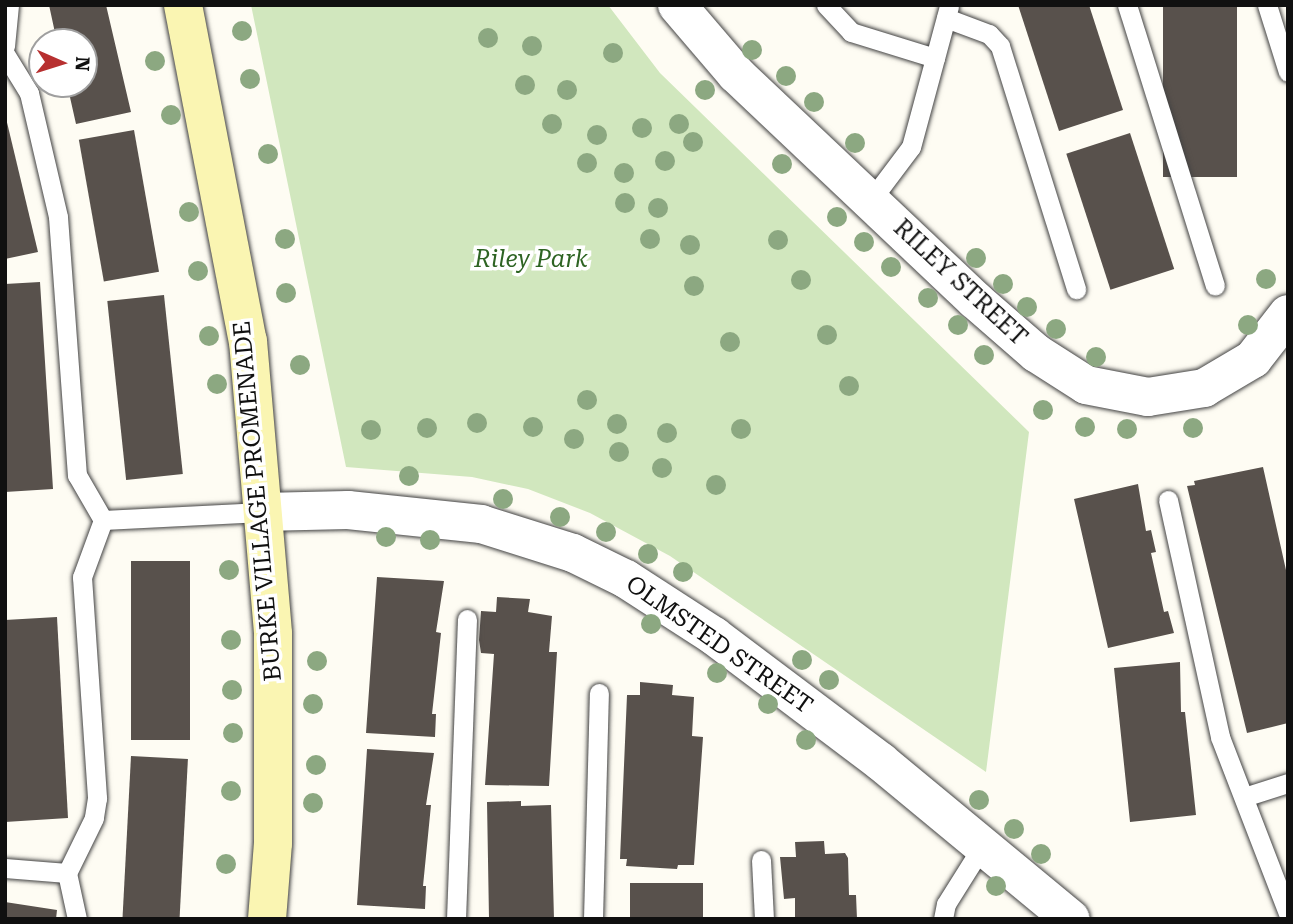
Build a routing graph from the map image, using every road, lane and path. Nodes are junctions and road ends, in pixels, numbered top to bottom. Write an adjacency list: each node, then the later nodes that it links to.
1 (9, 5): 8 (lane)
2 (183, 5): 17 (street, BURKE VILLAGE PROMENADE)
3 (677, 5): 12 (street, RILEY STREET)
4 (827, 5): 10 (lane)
5 (1127, 5): 13 (lane)
6 (1267, 5): 11 (lane)
7 (947, 11): 10 (lane); 14 (lane)
8 (5, 46)
9 (5, 54): 18 (lane)
10 (935, 58): 12 (lane)
11 (1288, 72)
12 (871, 200): 15 (street, RILEY STREET)
13 (1215, 285)
14 (1076, 289)
15 (1288, 314)
16 (1168, 500): 22 (lane)
17 (262, 512): 18 (lane); 23 (street, OLMSTED STREET); 29 (street, BURKE VILLAGE PROMENADE)
18 (103, 520): 26 (lane)
19 (467, 619): 30 (lane)
20 (599, 693): 31 (lane)
21 (1288, 783): 22 (lane)
22 (1244, 797): 27 (lane)
23 (983, 845): 33 (lane); 34 (street, OLMSTED STREET)
24 (761, 860): 32 (lane)
25 (5, 868): 26 (lane)
26 (67, 873): 28 (lane)
27 (1288, 913)
28 (77, 919)
29 (267, 919)
30 (456, 919)
31 (593, 919)
32 (764, 919)
33 (943, 919)
34 (1071, 919)

